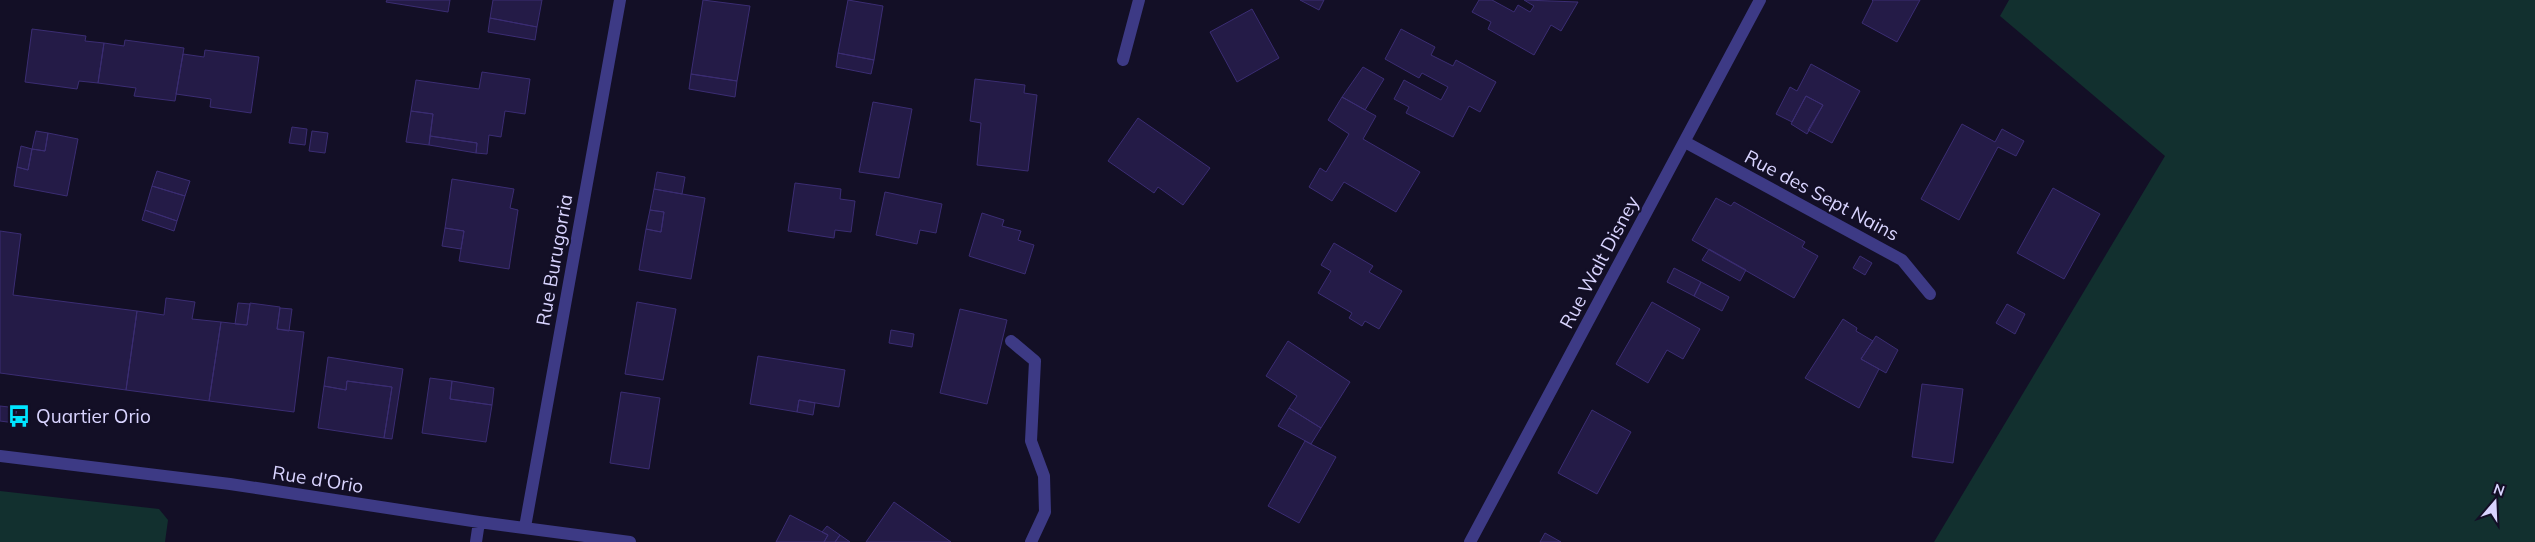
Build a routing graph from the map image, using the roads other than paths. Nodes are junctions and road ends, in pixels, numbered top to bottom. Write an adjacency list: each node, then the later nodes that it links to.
1 (620, 0): 10 (street, Rue Burugorria)
2 (1139, 0): 4 (street)
3 (1760, 0): 5 (street, Rue Walt Disney)
4 (1122, 60)
5 (1685, 142): 6 (street, Rue des Sept Nains); 14 (street, Rue Walt Disney)
6 (1930, 294)
7 (1011, 341): 13 (street)
8 (0, 456): 9 (street, Rue d'Orio)
9 (479, 522): 10 (street, Rue d'Orio); 11 (street)
10 (525, 527): 12 (street, Rue d'Orio)
11 (476, 542)
12 (630, 542)
13 (1031, 542)
14 (1470, 542)

